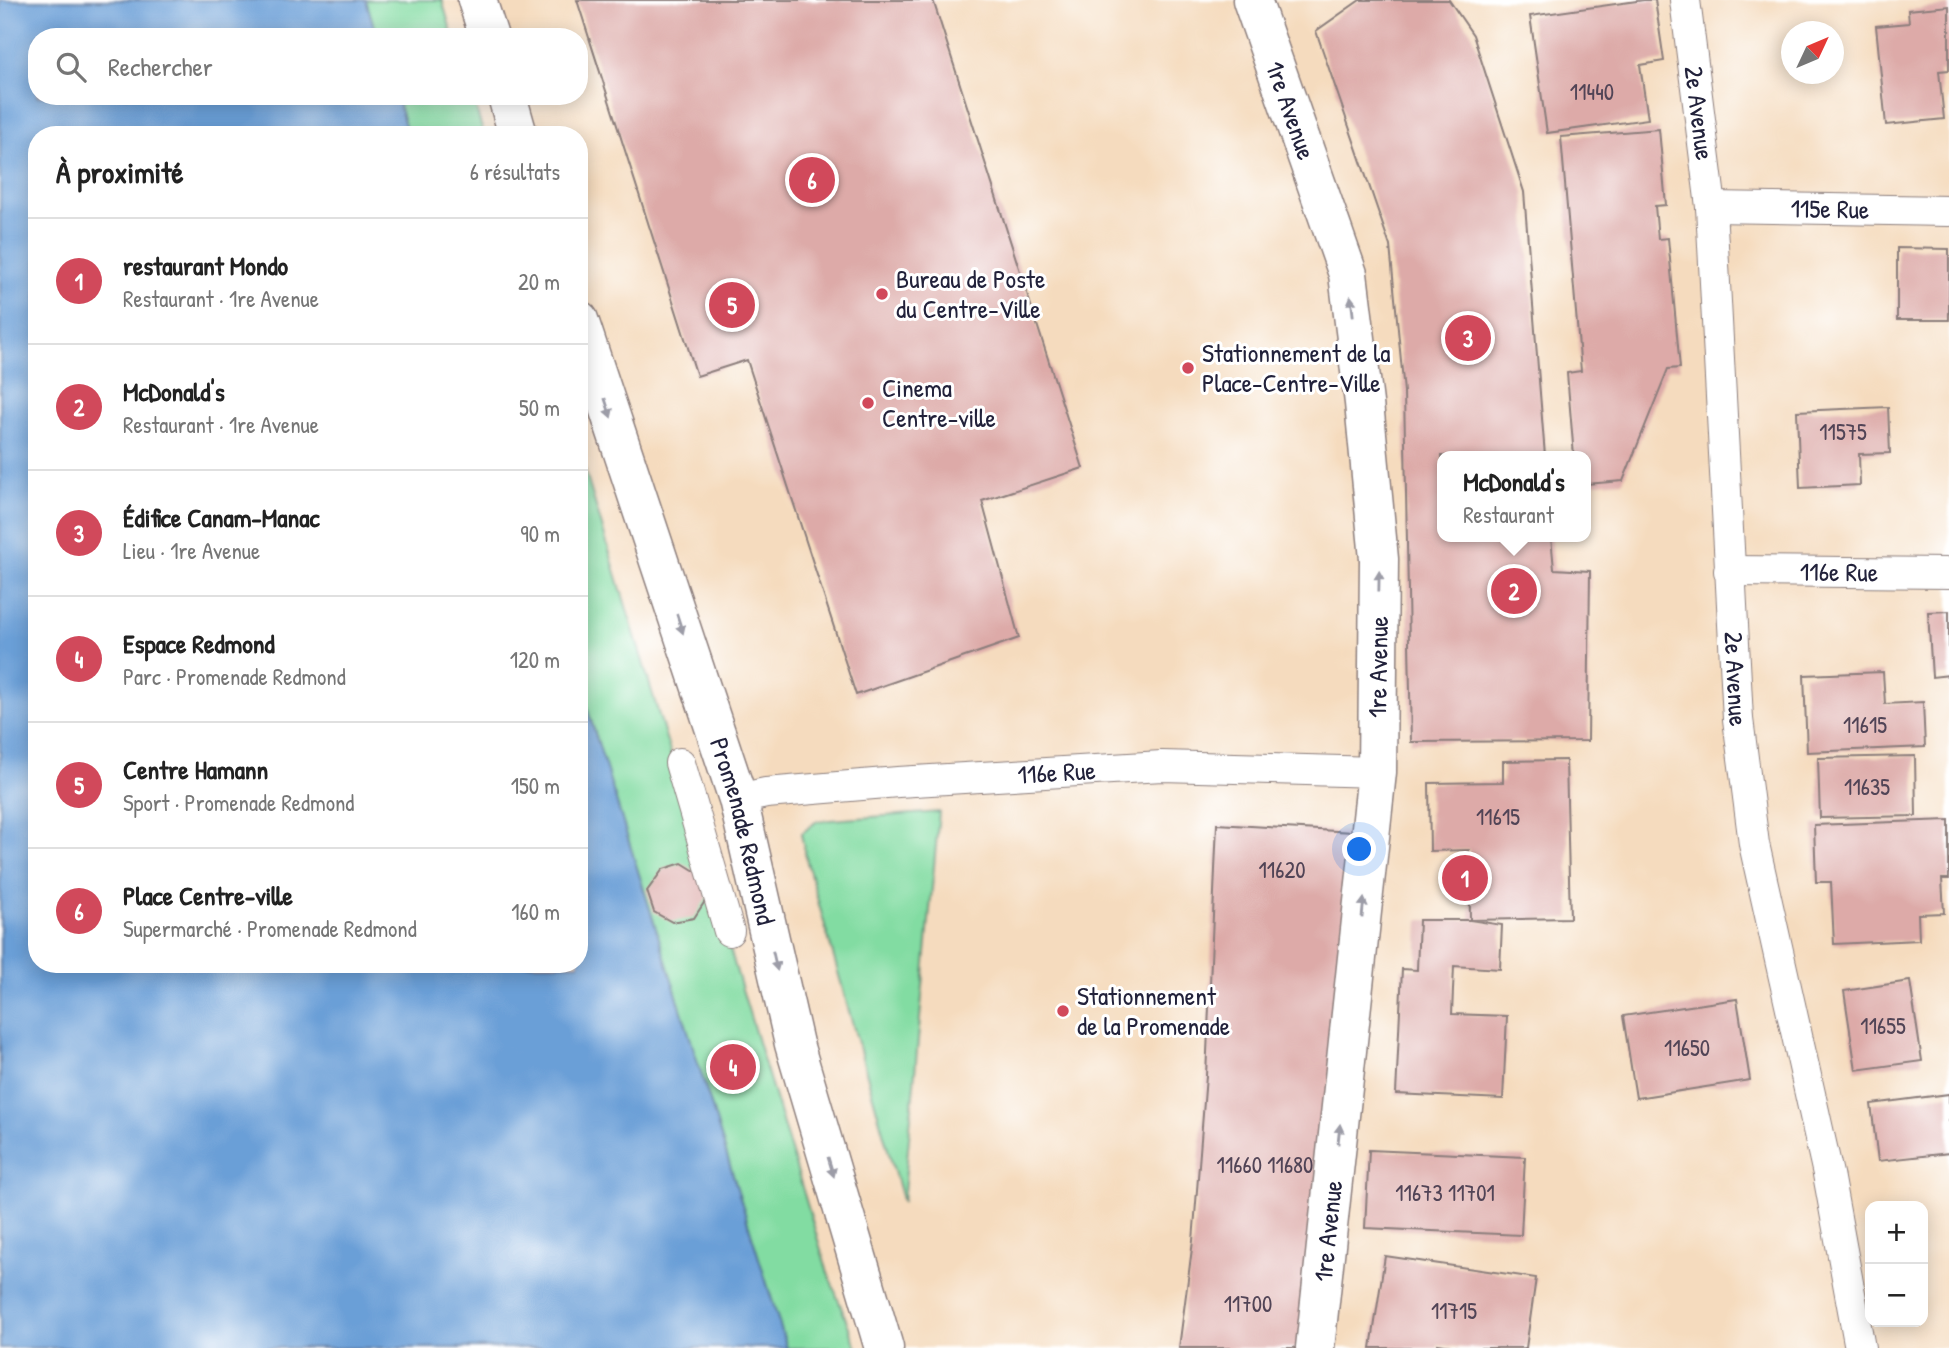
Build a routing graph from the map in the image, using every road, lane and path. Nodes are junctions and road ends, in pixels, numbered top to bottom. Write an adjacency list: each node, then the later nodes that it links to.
1 (477, 0): 4 (street)
2 (1685, 0): 7 (street, 2e Avenue)
3 (1258, 3): 13 (street, 1re Avenue, one-way to 3)
4 (486, 28)
5 (510, 105): 6 (street)
6 (516, 126)
7 (1711, 207): 8 (street, 115e Rue); 10 (street, 2e Avenue)
8 (1949, 211)
9 (588, 347): 14 (street, Promenade Redmond, one-way to 14)
10 (1729, 571): 11 (street, 116e Rue); 18 (street, 2e Avenue)
11 (1949, 573)
12 (680, 763): 15 (street)
13 (1377, 772): 14 (street, 116e Rue); 17 (street, 1re Avenue, one-way to 13)
14 (738, 799): 16 (street, Promenade Redmond, one-way to 16)
15 (729, 931)
16 (884, 1348)
17 (1315, 1348)
18 (1860, 1348)

